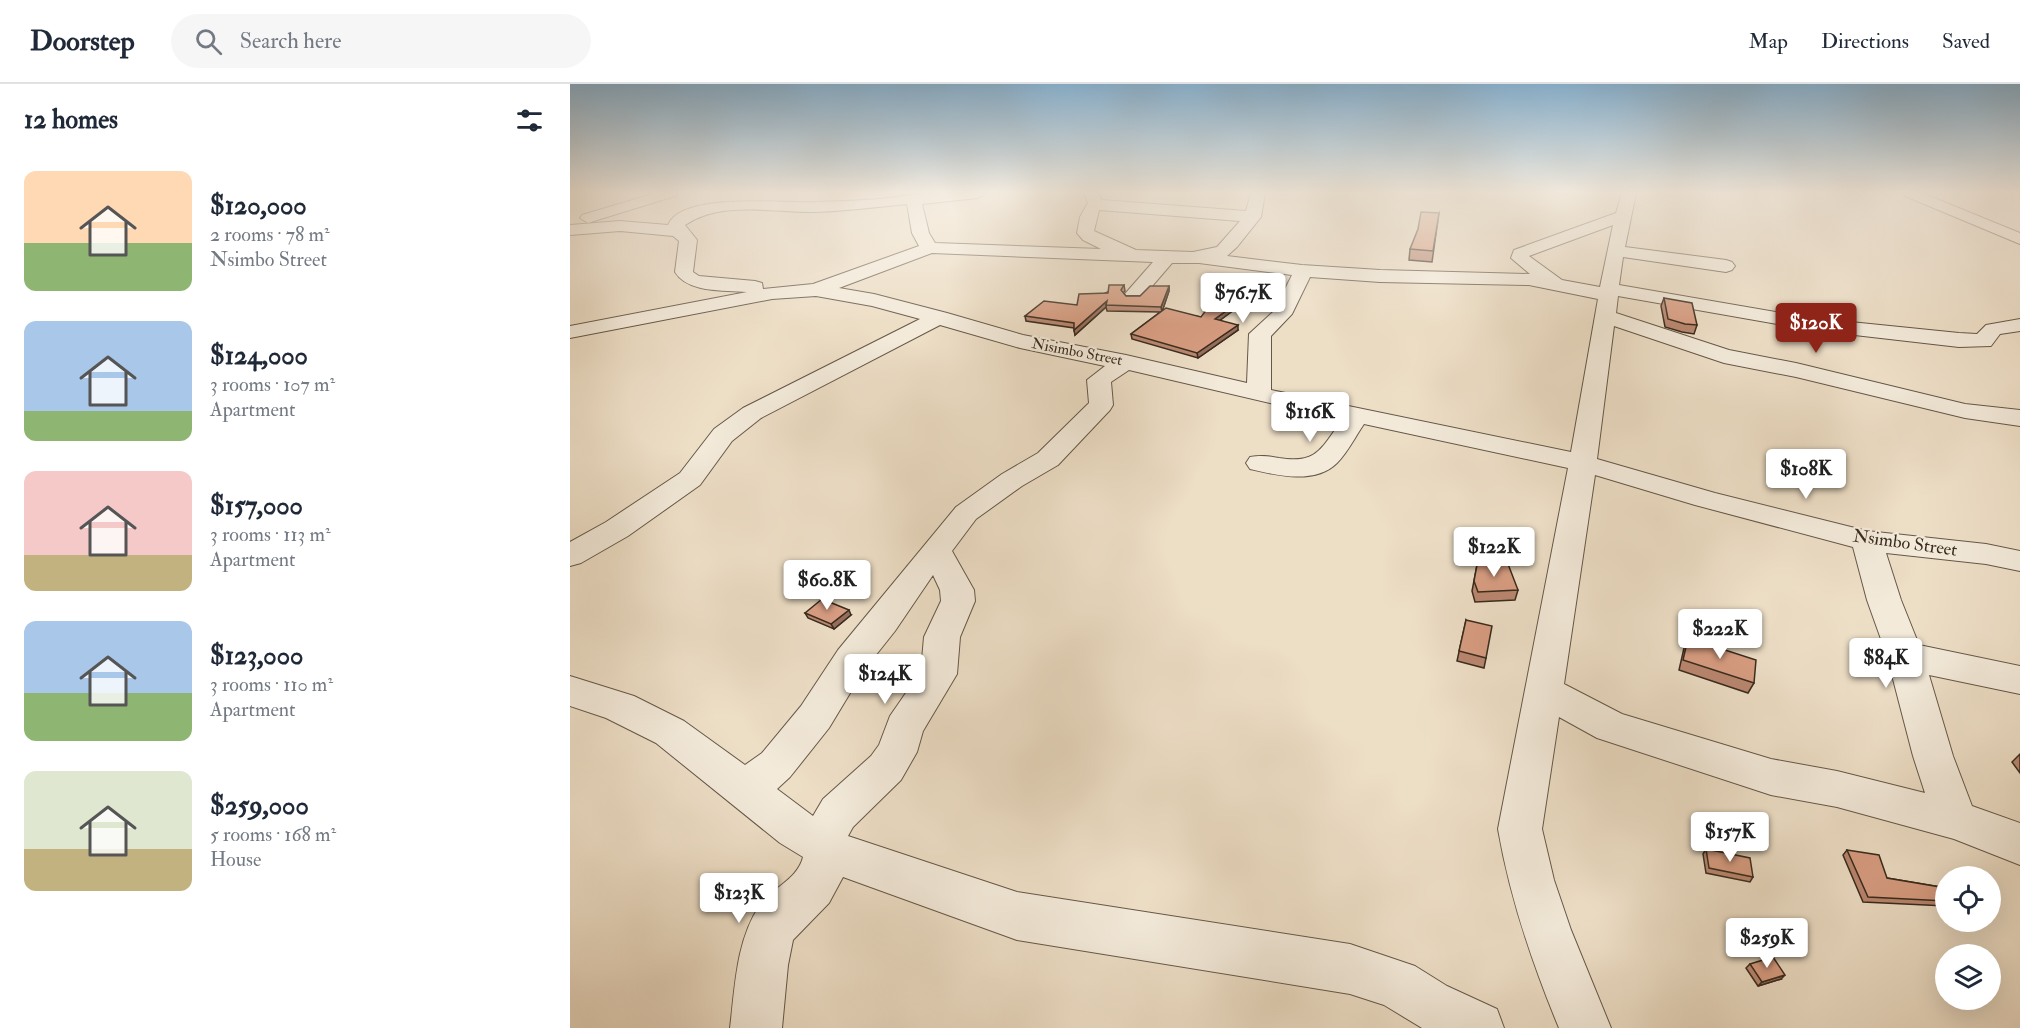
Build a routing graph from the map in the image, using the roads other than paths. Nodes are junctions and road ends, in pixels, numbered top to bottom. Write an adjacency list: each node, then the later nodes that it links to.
1 (685, 237): 16 (street)
2 (921, 237): 8 (street)
3 (1094, 237): 10 (street)
4 (1235, 237): 12 (street)
5 (1262, 237): 14 (street)
6 (1555, 237): 15 (street)
7 (1618, 237): 9 (street)
8 (930, 248): 10 (street); 17 (street)
9 (1615, 251): 13 (street); 19 (street)
10 (1135, 255): 11 (street)
11 (1168, 257): 12 (street); 18 (street)
12 (1197, 257): 14 (street)
13 (1726, 266)
14 (1299, 271): 15 (street); 24 (street)
15 (1556, 284): 19 (street)
16 (787, 290): 17 (street, Nisimbo Street); 22 (street, Nisimbo Street)
17 (816, 290): 20 (street, Nisimbo Street)
18 (1134, 296)
19 (1608, 300): 21 (street); 26 (street); 28 (street)
20 (940, 317): 23 (street, Nisimbo Street); 31 (street)
21 (2020, 325)
22 (570, 332)
23 (1126, 362): 24 (street, Nisimbo Street); 30 (street)
24 (1259, 394): 25 (street, Nisimbo Street)
25 (1356, 417): 27 (street); 28 (street, Nisimbo Street)
26 (2020, 418)
27 (1260, 463)
28 (1583, 463): 29 (street, Nsimbo Street); 36 (street)
29 (1867, 540): 32 (street, Nsimbo Street); 33 (street)
30 (936, 550): 37 (street); 40 (street)
31 (570, 556)
32 (2020, 561)
33 (1905, 656): 34 (street); 38 (street)
34 (2020, 680)
35 (570, 692): 37 (street)
36 (1545, 692): 38 (street); 43 (street)
37 (746, 789): 40 (street)
38 (1956, 820): 39 (street)
39 (2020, 844)
40 (824, 846): 41 (street); 42 (street)
41 (756, 1028)
42 (1478, 1028)
43 (1585, 1028)

